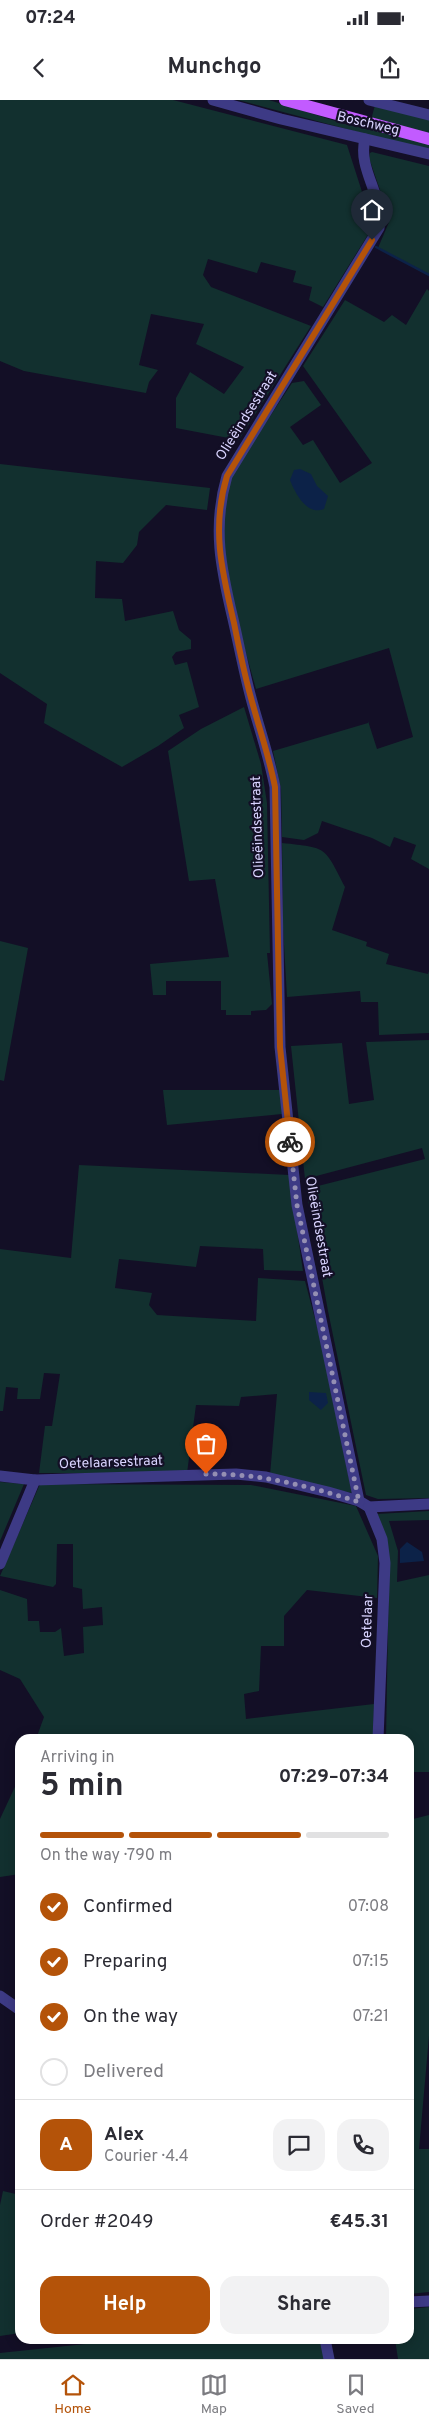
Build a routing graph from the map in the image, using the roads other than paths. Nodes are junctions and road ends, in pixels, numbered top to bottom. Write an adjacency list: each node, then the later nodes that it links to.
1 (213, 100): 5 (street, Boschweg)
2 (285, 100): 6 (main road, Boschweg)
3 (369, 100): 4 (street, Boschweg)
4 (429, 116)
5 (365, 139): 7 (street, Boschweg); 10 (street, Olieëindsestraat)
6 (429, 139)
7 (429, 154)
8 (0, 1476): 9 (street, Oetelaarsestraat)
9 (35, 1480): 10 (street, Oetelaarsestraat); 12 (street)
10 (364, 1504): 11 (street, Oetelaarsestraat); 13 (street, Oetelaar)
11 (429, 1504)
12 (0, 1564)
13 (378, 1734)
14 (0, 1996): 15 (street)
15 (15, 2006)
16 (429, 2301): 17 (street)
17 (414, 2302)
18 (326, 2344): 19 (street)
19 (329, 2359)

